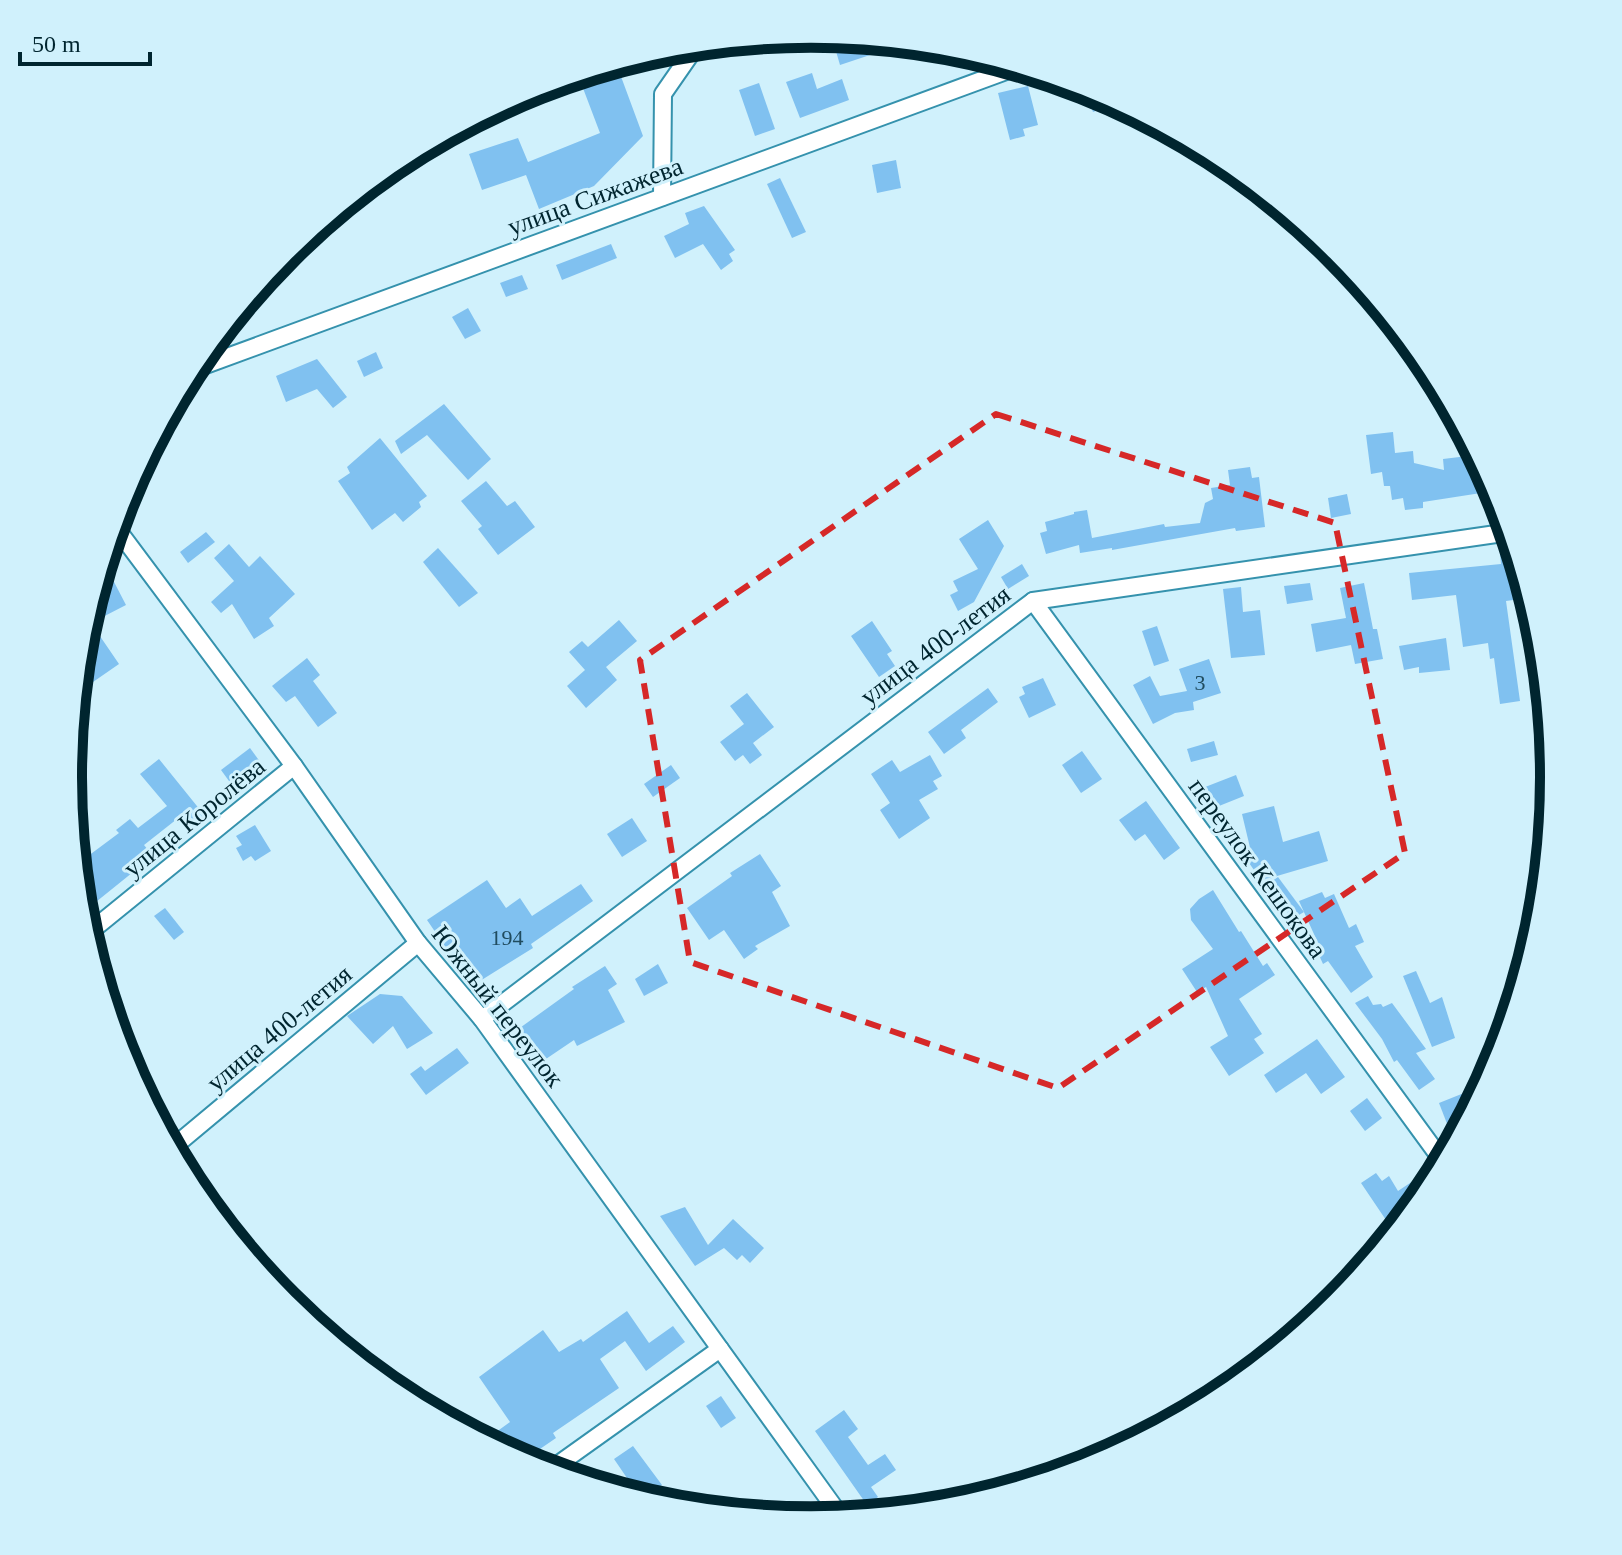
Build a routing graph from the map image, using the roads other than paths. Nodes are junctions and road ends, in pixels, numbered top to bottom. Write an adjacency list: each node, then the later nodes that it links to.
1 (687, 59): 3 (street)
2 (1000, 73): 3 (street, улица Сижажева)
3 (662, 197): 4 (street, улица Сижажева)
4 (210, 363)
5 (1498, 534): 7 (street, улица 400-летия)
6 (123, 536): 8 (street, Южный переулок)
7 (1033, 601): 11 (street, улица 400-летия); 13 (street, переулок Кешокова)
8 (294, 766): 9 (street, улица Королёва); 10 (street, Южный переулок)
9 (97, 926)
10 (418, 943): 11 (street, Южный переулок); 12 (street, улица 400-летия)
11 (482, 1019): 14 (street, Южный переулок)
12 (179, 1142)
13 (1436, 1153)
14 (720, 1349): 15 (street); 16 (street, Южный переулок)
15 (561, 1462)
16 (833, 1506)

